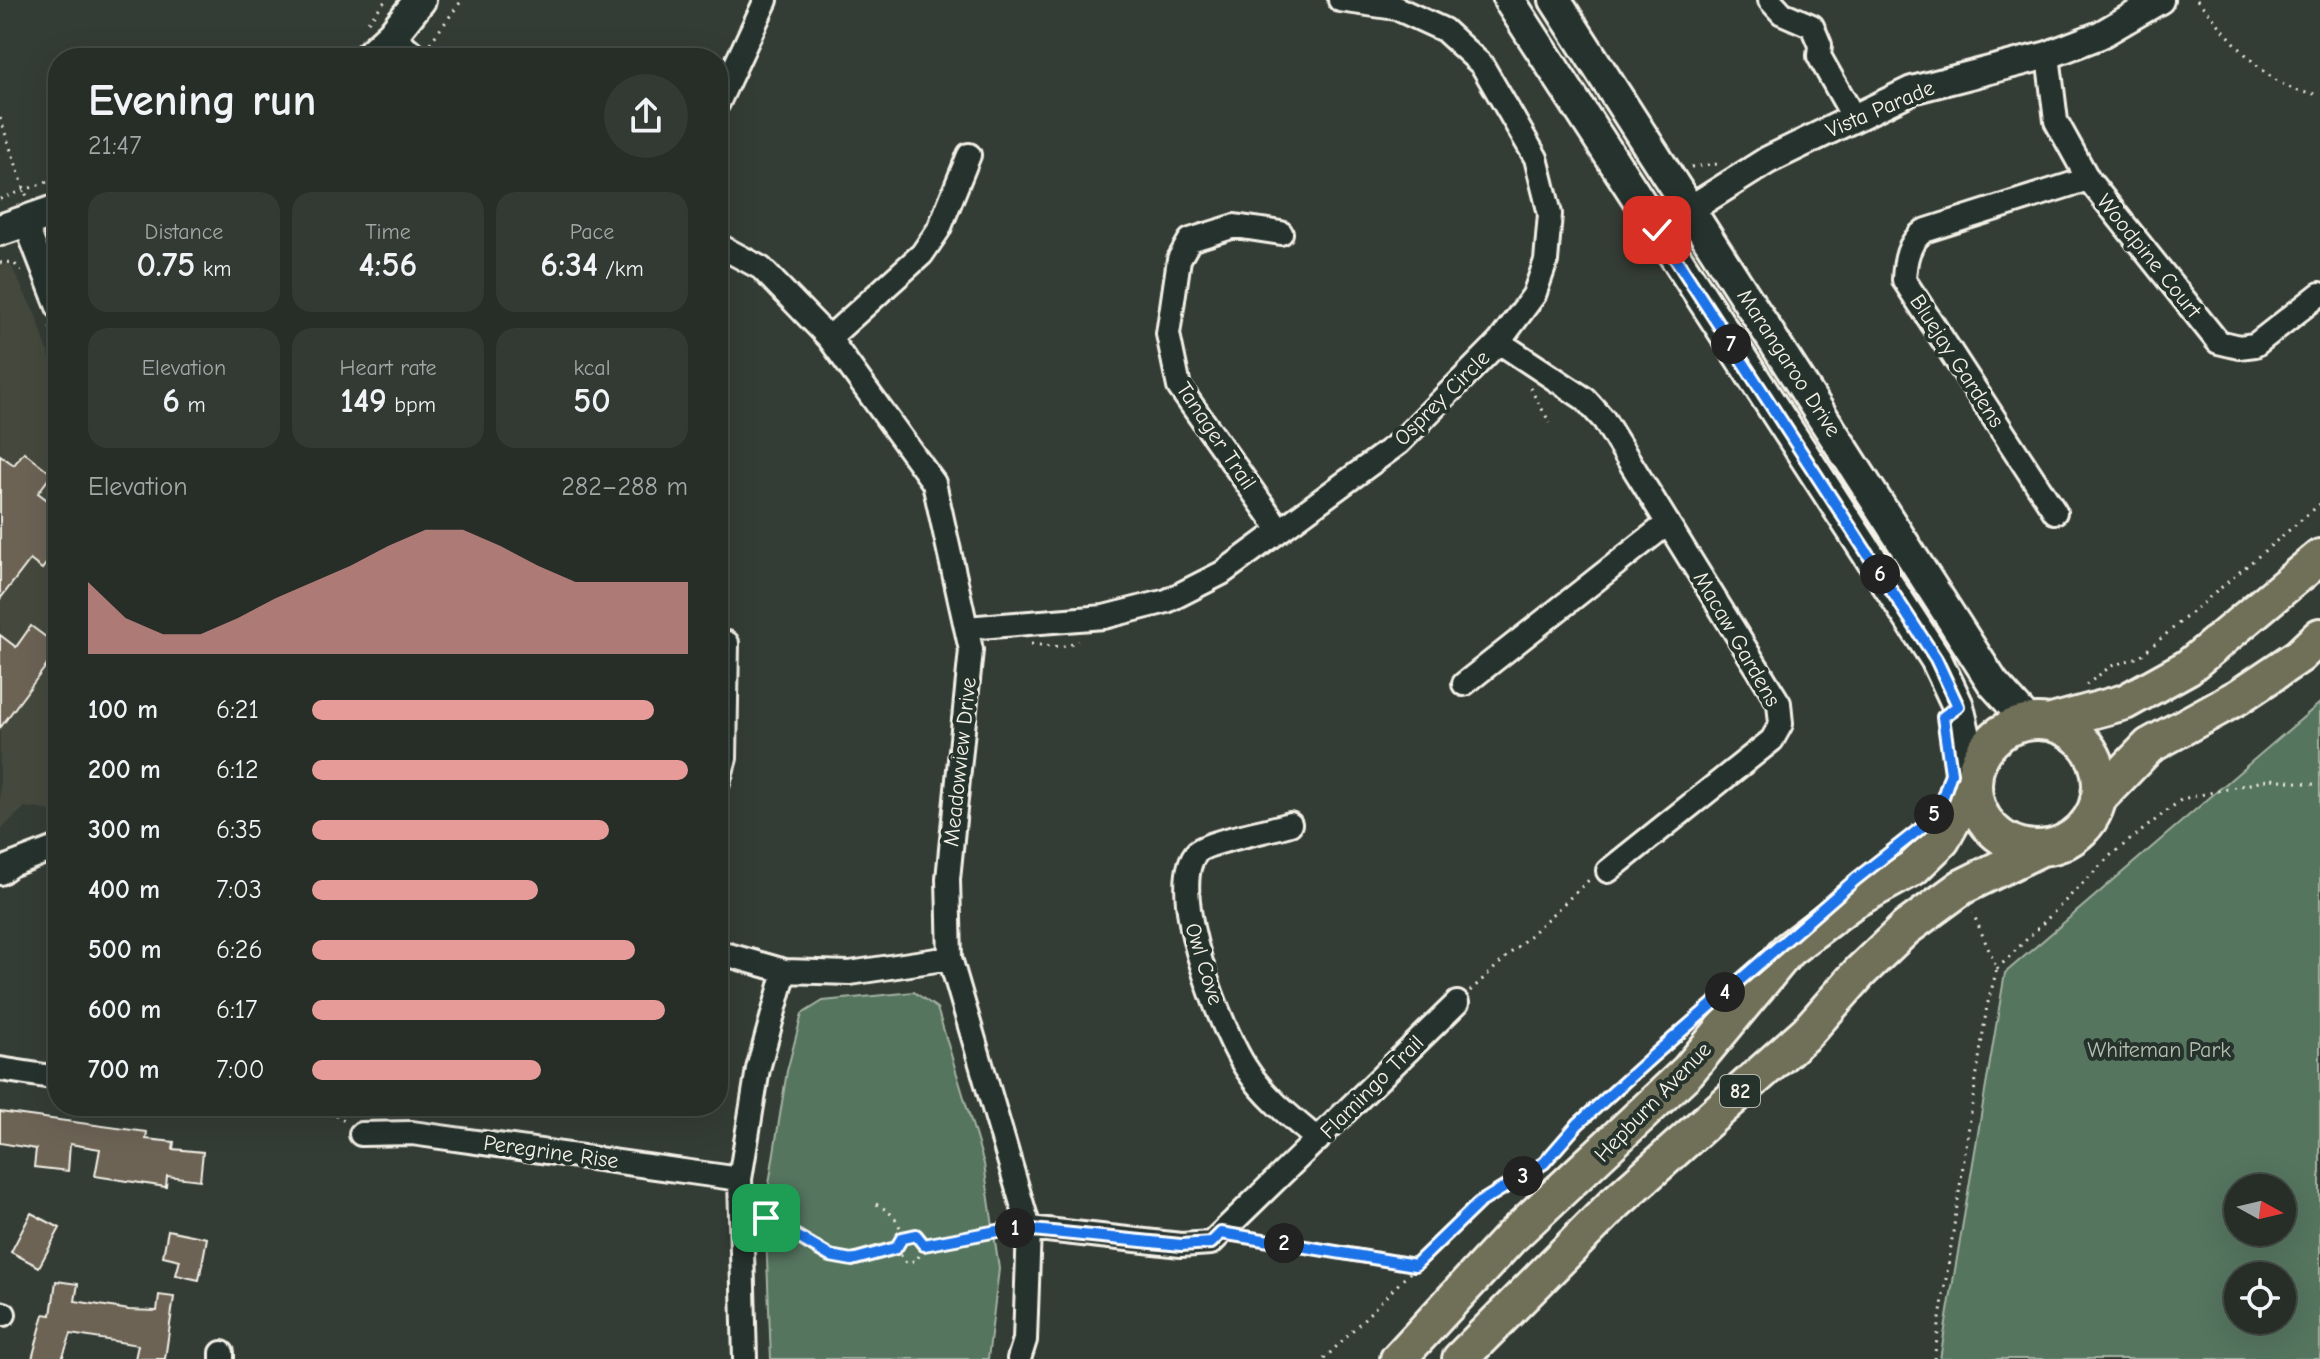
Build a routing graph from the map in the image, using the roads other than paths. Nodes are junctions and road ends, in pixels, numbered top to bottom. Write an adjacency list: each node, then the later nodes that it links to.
1 (420, 0): 8 (main road)
2 (766, 0): 12 (street)
3 (1340, 0): 24 (street, Osprey Circle)
4 (1509, 0): 18 (main road, Marangaroo Drive)
5 (1555, 0): 16 (main road, Marangaroo Drive)
6 (2160, 0): 11 (street, Vista Parade)
7 (1773, 1): 13 (street)
8 (392, 35): 9 (main road); 10 (street)
9 (378, 48)
10 (408, 48)
11 (2048, 55): 13 (street, Vista Parade); 15 (street, Woodpine Court)
12 (728, 82)
13 (1854, 118): 16 (street, Vista Parade)
14 (969, 155): 23 (street)
15 (2088, 179): 22 (street, Woodpine Court); 25 (street, Bluejay Gardens)
16 (1690, 209): 18 (street, Vista Parade); 32 (main road, Marangaroo Drive)
17 (29, 220): 21 (street)
18 (1657, 230): 33 (main road, Marangaroo Drive)
19 (1281, 233): 27 (street, Tanager Trail)
20 (728, 250): 23 (street, Meadowview Drive)
21 (48, 277)
22 (2320, 294)
23 (829, 338): 29 (street, Meadowview Drive)
24 (1499, 342): 26 (street, Macaw Gardens); 27 (street, Osprey Circle)
25 (2055, 512)
26 (1668, 523): 31 (street); 38 (street, Macaw Gardens)
27 (1280, 530): 29 (street, Osprey Circle)
28 (2320, 557): 32 (main road, 82)
29 (966, 628): 41 (street, Meadowview Drive)
30 (2320, 636): 34 (main road, 82)
31 (1464, 684)
32 (2038, 722): 33 (main road, 82); 34 (main road)
33 (1974, 780): 36 (main road); 52 (main road, Hepburn Avenue / 82)
34 (2098, 799): 36 (main road, 82)
35 (1290, 824): 47 (street, Owl Cove)
36 (2039, 849): 53 (main road, Hepburn Avenue / 82)
37 (48, 851): 39 (street)
38 (1608, 871)
39 (0, 873)
40 (728, 955): 42 (street)
41 (950, 958): 42 (street); 49 (street, Meadowview Drive)
42 (785, 971): 48 (street)
43 (1457, 1003): 47 (street, Flamingo Trail)
44 (0, 1069): 45 (street)
45 (48, 1076)
46 (361, 1134): 48 (street, Peregrine Rise)
47 (1318, 1140): 49 (street, Flamingo Trail)
48 (740, 1179): 50 (street)
49 (1029, 1228): 51 (street, Meadowview Drive)
50 (745, 1359)
51 (1019, 1359)
52 (1398, 1359)
53 (1460, 1359)

